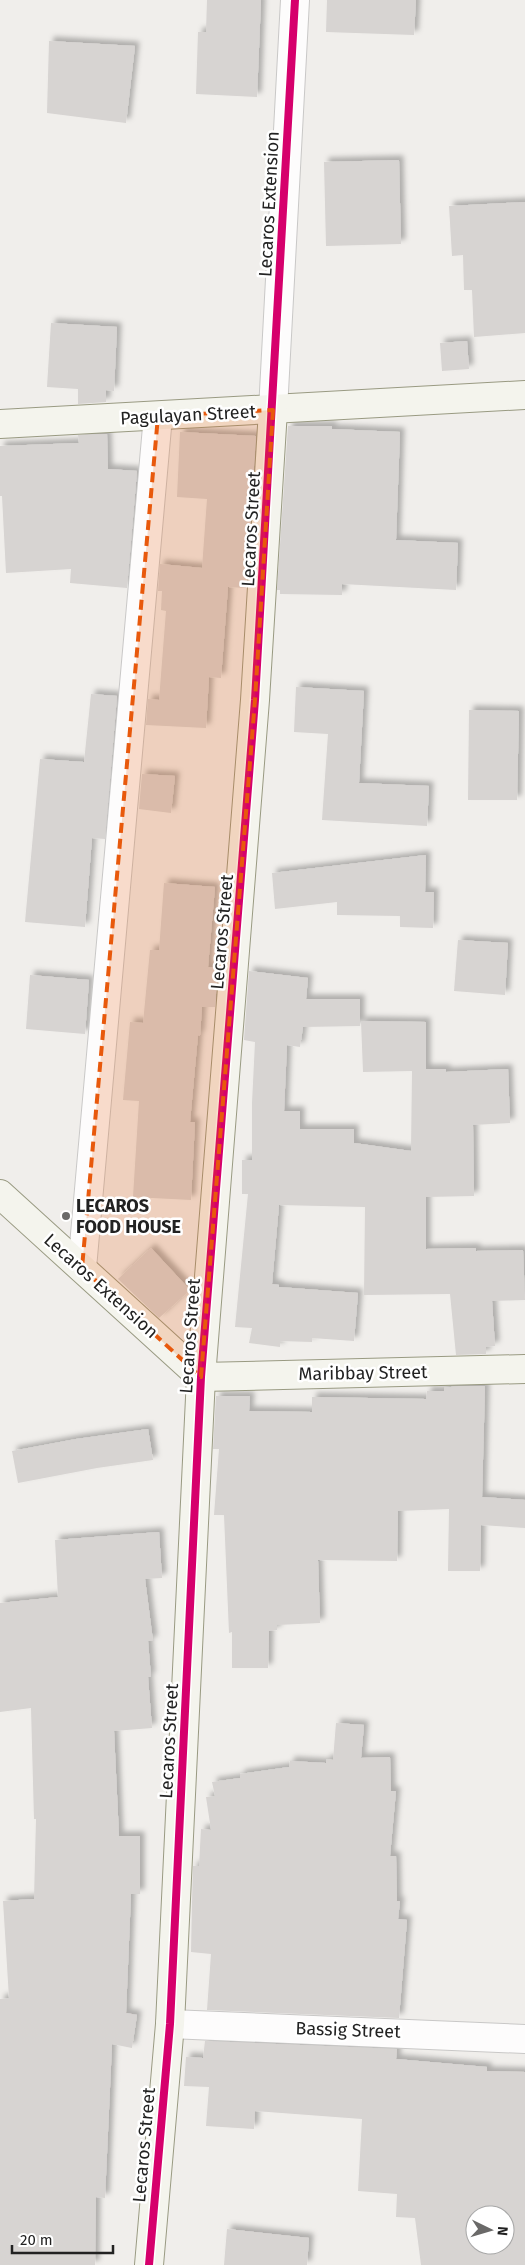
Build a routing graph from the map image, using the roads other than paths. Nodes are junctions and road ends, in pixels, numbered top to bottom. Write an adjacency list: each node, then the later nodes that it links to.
1 (295, 0): 3 (street, Lecaros Extension)
2 (525, 395): 3 (street, Pagulayan Street)
3 (273, 410): 4 (street, Pagulayan Street); 9 (street, Lecaros Street)
4 (158, 416): 5 (street, Pagulayan Street); 7 (street)
5 (0, 424)
6 (0, 1194): 7 (street, Lecaros Extension)
7 (82, 1268): 9 (street, Lecaros Extension)
8 (525, 1369): 9 (street, Maribbay Street)
9 (201, 1377): 10 (street, Lecaros Street)
10 (170, 2024): 11 (street, Bassig Street); 12 (street, Lecaros Street)
11 (525, 2039)
12 (149, 2265)

